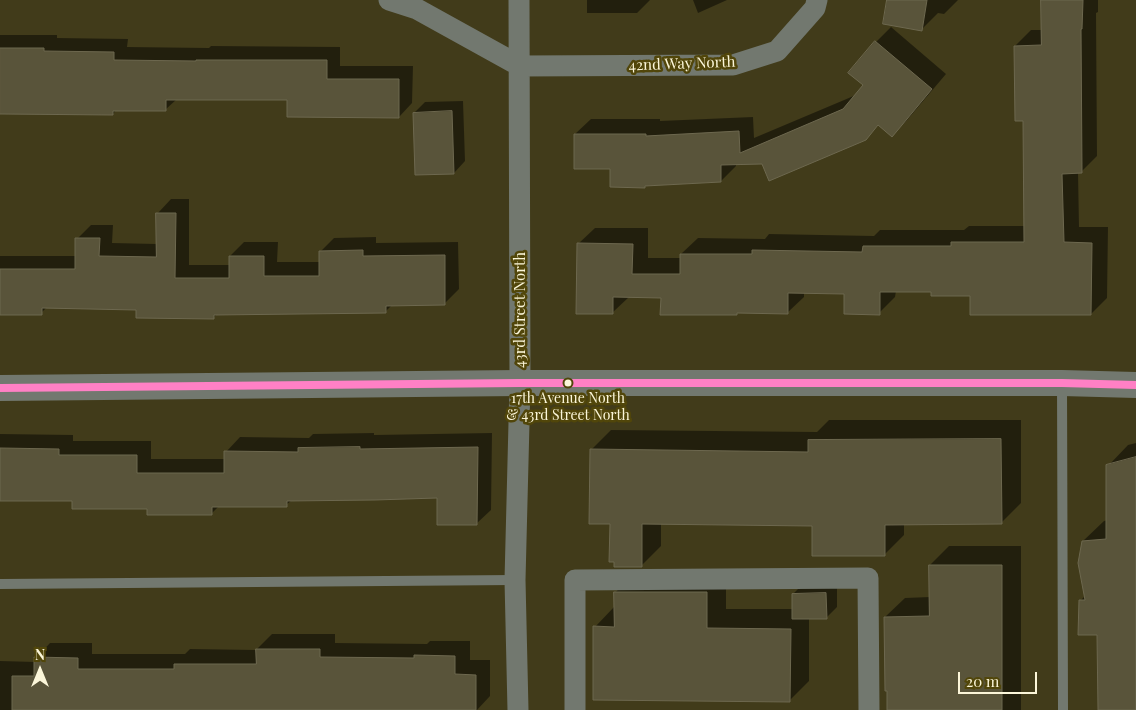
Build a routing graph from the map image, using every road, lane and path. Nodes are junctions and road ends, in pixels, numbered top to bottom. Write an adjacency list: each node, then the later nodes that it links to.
1 (389, 0): 4 (street)
2 (519, 0): 4 (street, 43rd Street North)
3 (817, 0): 4 (street, 42nd Way North)
4 (520, 66): 5 (street, 43rd Street North)
5 (520, 383): 6 (street); 8 (street); 9 (street, 43rd Street North)
6 (1062, 383): 7 (street); 14 (lane)
7 (1136, 385)
8 (0, 388)
9 (514, 580): 10 (lane); 11 (street, 43rd Street North)
10 (0, 584)
11 (518, 710)
12 (575, 710): 13 (street)
13 (869, 710)
14 (1063, 710)

